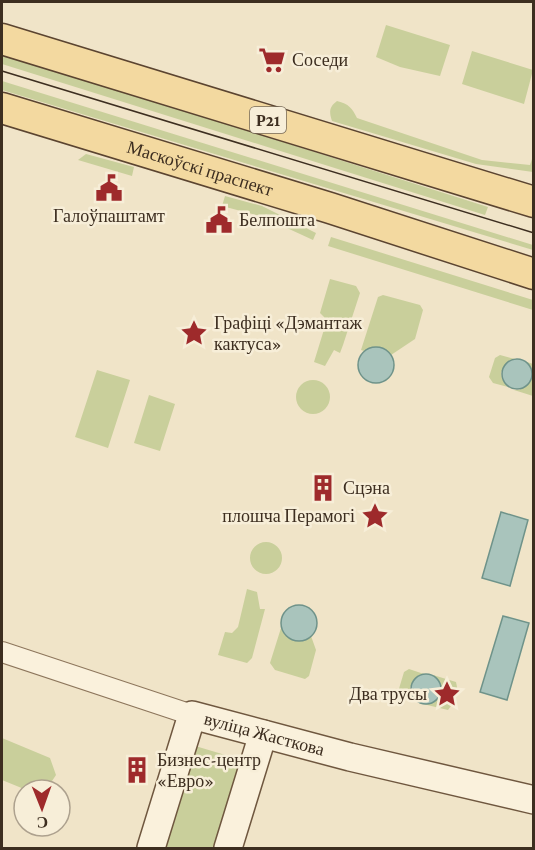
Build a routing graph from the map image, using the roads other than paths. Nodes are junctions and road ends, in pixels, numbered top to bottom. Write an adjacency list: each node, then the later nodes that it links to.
1 (2, 39): 3 (main road, Р21)
2 (2, 108): 4 (main road, Маскоўскі праспект)
3 (534, 202)
4 (534, 274)
5 (2, 652): 6 (street, вуліца Жасткова)
6 (192, 715): 7 (street, вуліца Жасткова); 9 (street)
7 (263, 734): 8 (street, вуліца Жасткова); 10 (street)
8 (534, 800)
9 (152, 849)
10 (228, 849)

